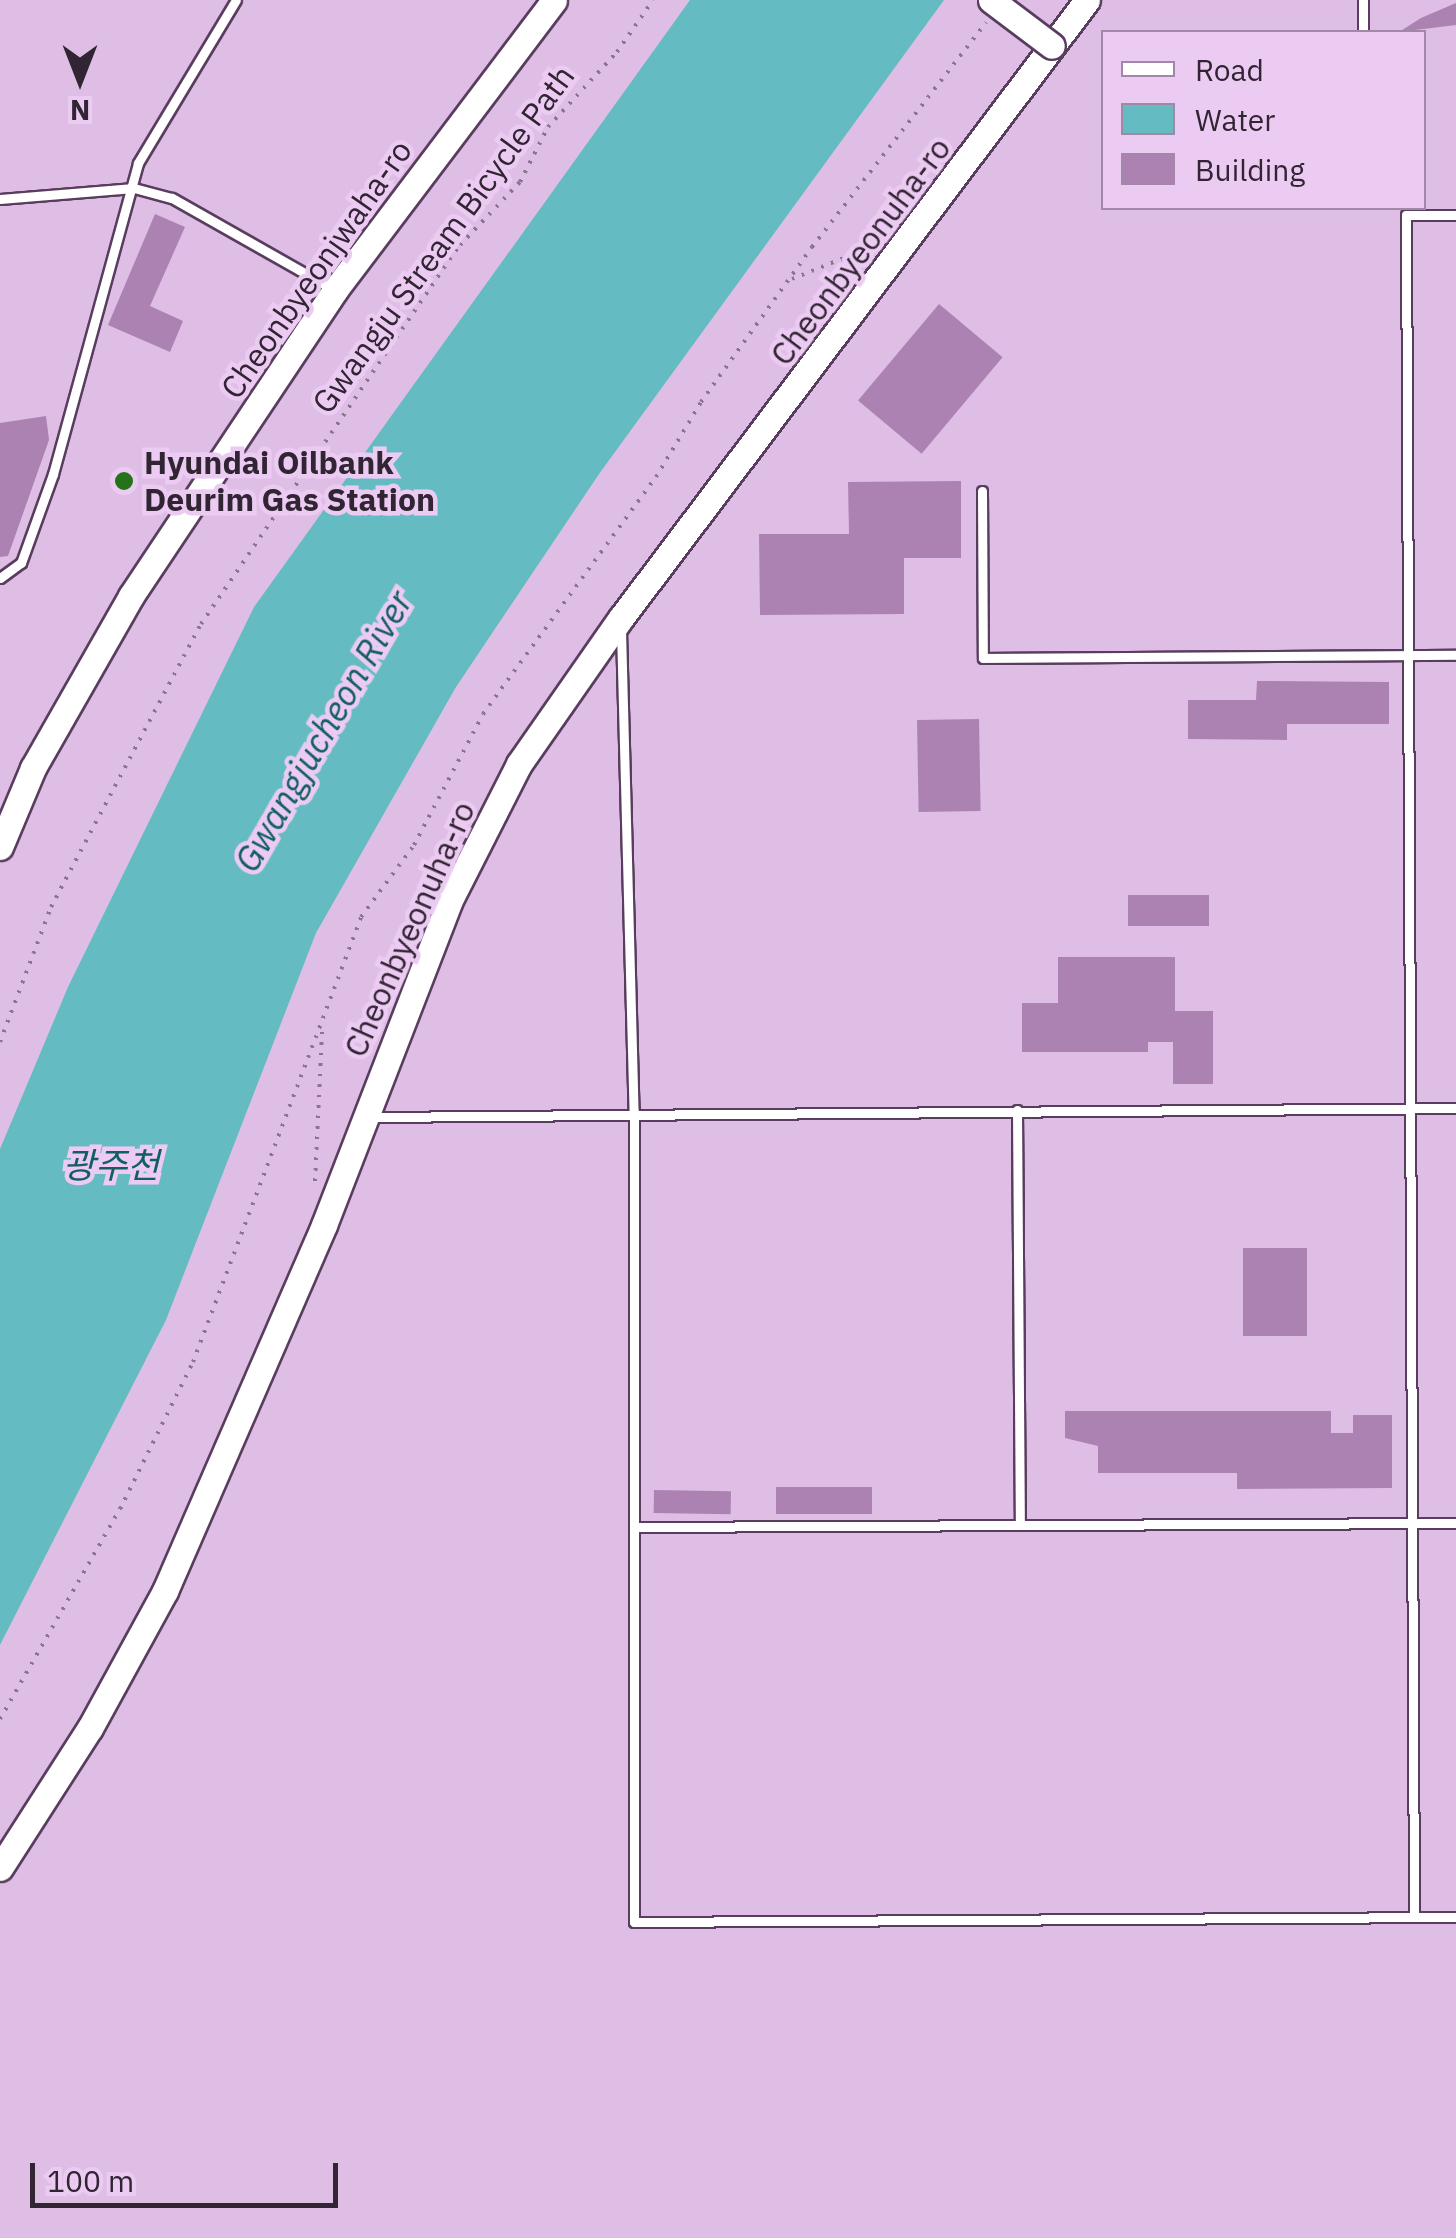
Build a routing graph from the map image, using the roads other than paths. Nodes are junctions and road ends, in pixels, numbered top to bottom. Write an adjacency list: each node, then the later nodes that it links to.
1 (236, 0): 8 (lane)
2 (554, 0): 12 (street, Cheonbyeonjwaha-ro)
3 (991, 0): 7 (street, bridge)
4 (1087, 0): 7 (street, Cheonbyeonuha-ro)
5 (1363, 0): 6 (lane)
6 (1363, 30)
7 (1052, 46): 15 (street, Cheonbyeonuha-ro)
8 (134, 188): 9 (lane); 12 (lane); 14 (lane)
9 (0, 199)
10 (1403, 212): 11 (lane); 16 (lane)
11 (1456, 215)
12 (335, 290): 18 (street, Cheonbyeonjwaha-ro)
13 (982, 491): 16 (lane)
14 (0, 578)
15 (621, 618): 22 (lane); 23 (street, Cheonbyeonuha-ro)
16 (1408, 655): 17 (lane); 19 (lane)
17 (1456, 655)
18 (0, 847)
19 (1410, 1108): 20 (lane); 21 (lane); 24 (lane)
20 (1456, 1108)
21 (1016, 1110): 22 (lane); 26 (lane)
22 (634, 1112): 23 (lane); 27 (lane)
23 (362, 1118): 28 (street, Cheonbyeonuha-ro)
24 (1412, 1523): 25 (lane); 26 (lane); 29 (lane)
25 (1456, 1523)
26 (1020, 1525): 27 (lane)
27 (634, 1527): 29 (lane)
28 (0, 1868)
29 (1414, 1917): 30 (lane)
30 (1456, 1917)

